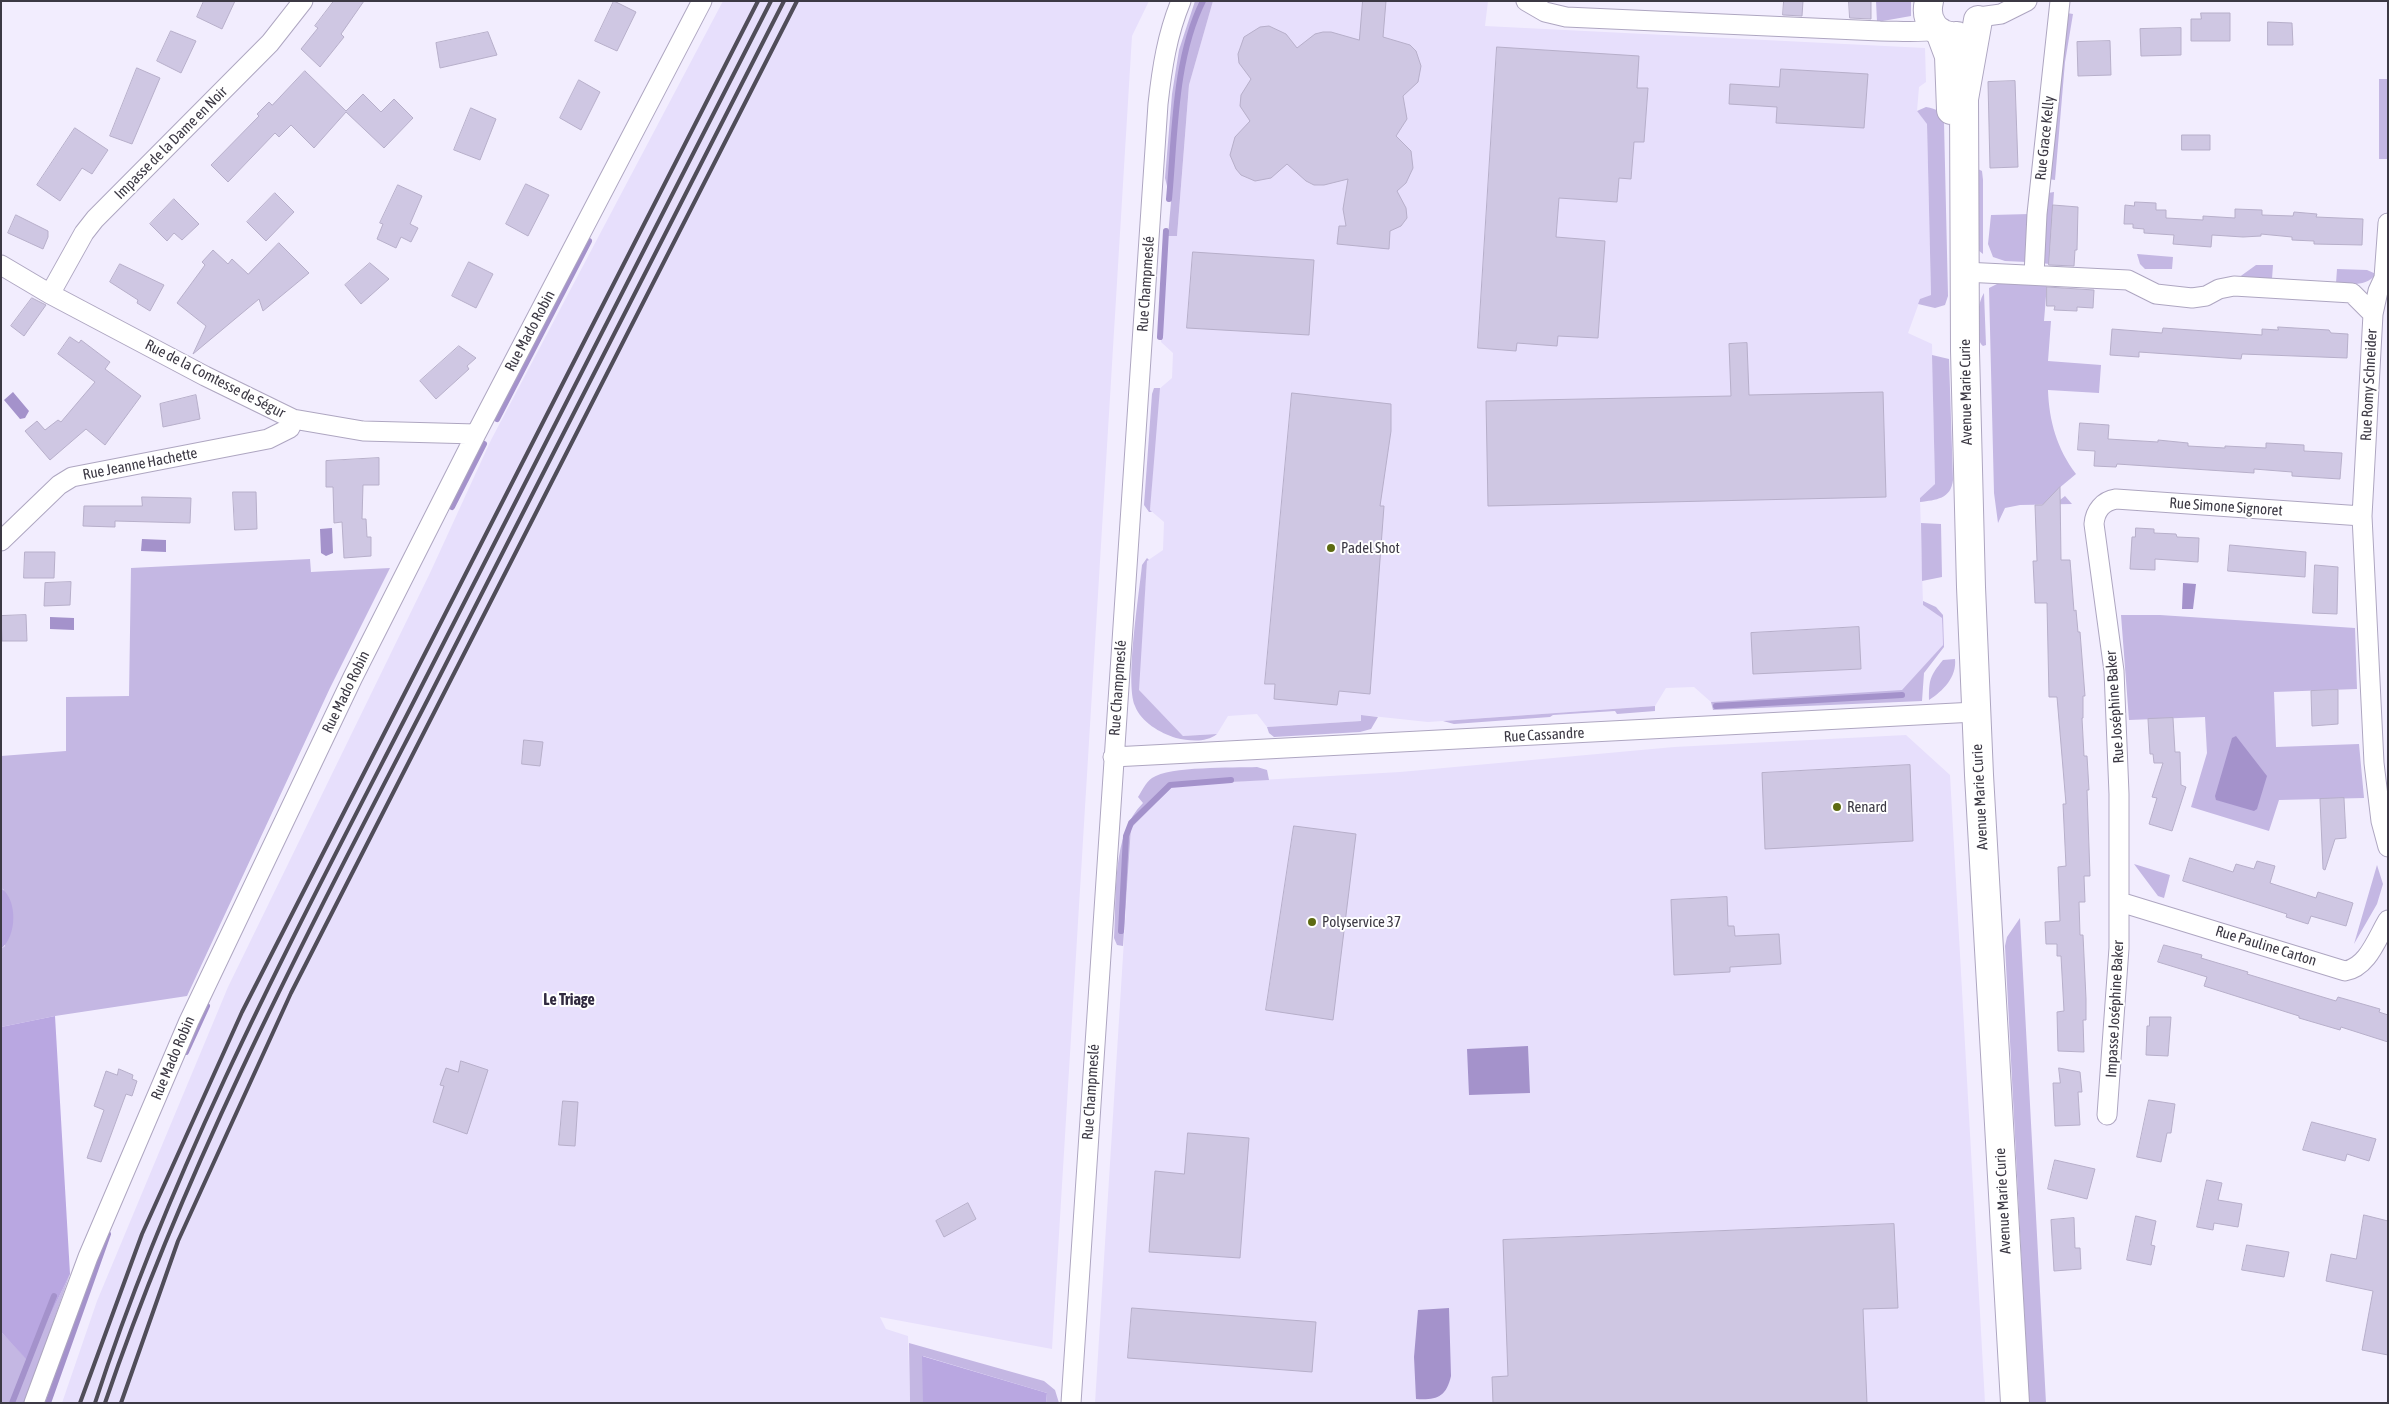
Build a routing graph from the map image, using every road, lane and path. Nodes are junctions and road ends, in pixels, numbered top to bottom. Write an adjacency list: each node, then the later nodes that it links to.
1 (303, 1): 16 (street, Impasse de la Dame en Noir)
2 (702, 1): 19 (street, Rue Mado Robin)
3 (1181, 1): 24 (street, Rue Champmeslé)
4 (1526, 1): 8 (street)
5 (2027, 1): 7 (street)
6 (2060, 1): 13 (street, Rue Grace Kelly)
7 (1978, 13): 8 (main road); 9 (main road, Avenue Marie Curie)
8 (1928, 22): 9 (main road, Avenue Marie Curie)
9 (1963, 191): 12 (main road, Avenue Marie Curie)
10 (2388, 223): 14 (street)
11 (1, 265): 16 (street, Rue de la Comtesse de Ségur)
12 (1964, 272): 13 (street); 23 (main road, Avenue Marie Curie)
13 (2034, 275): 15 (street)
14 (2384, 278): 15 (street); 17 (street)
15 (2352, 293): 17 (street, Rue Romy Schneider)
16 (50, 294): 18 (street, Rue de la Comtesse de Ségur)
17 (2372, 314): 21 (street, Rue Romy Schneider)
18 (294, 419): 19 (street, Rue de la Comtesse de Ségur); 22 (street, Rue Jeanne Hachette)
19 (476, 434): 29 (street, Rue Mado Robin)
20 (2097, 513): 21 (street, Rue Simone Signoret); 26 (street, Rue Joséphine Baker)
21 (2362, 516): 25 (street, Rue Romy Schneider)
22 (1, 541)
23 (1976, 712): 24 (street, Rue Cassandre); 31 (main road, Avenue Marie Curie)
24 (1113, 757): 30 (street, Rue Champmeslé)
25 (2388, 847)
26 (2120, 902): 27 (street, Rue Pauline Carton); 28 (street, Impasse Joséphine Baker)
27 (2388, 920)
28 (2107, 1115)
29 (34, 1403)
30 (1070, 1403)
31 (2015, 1403)

